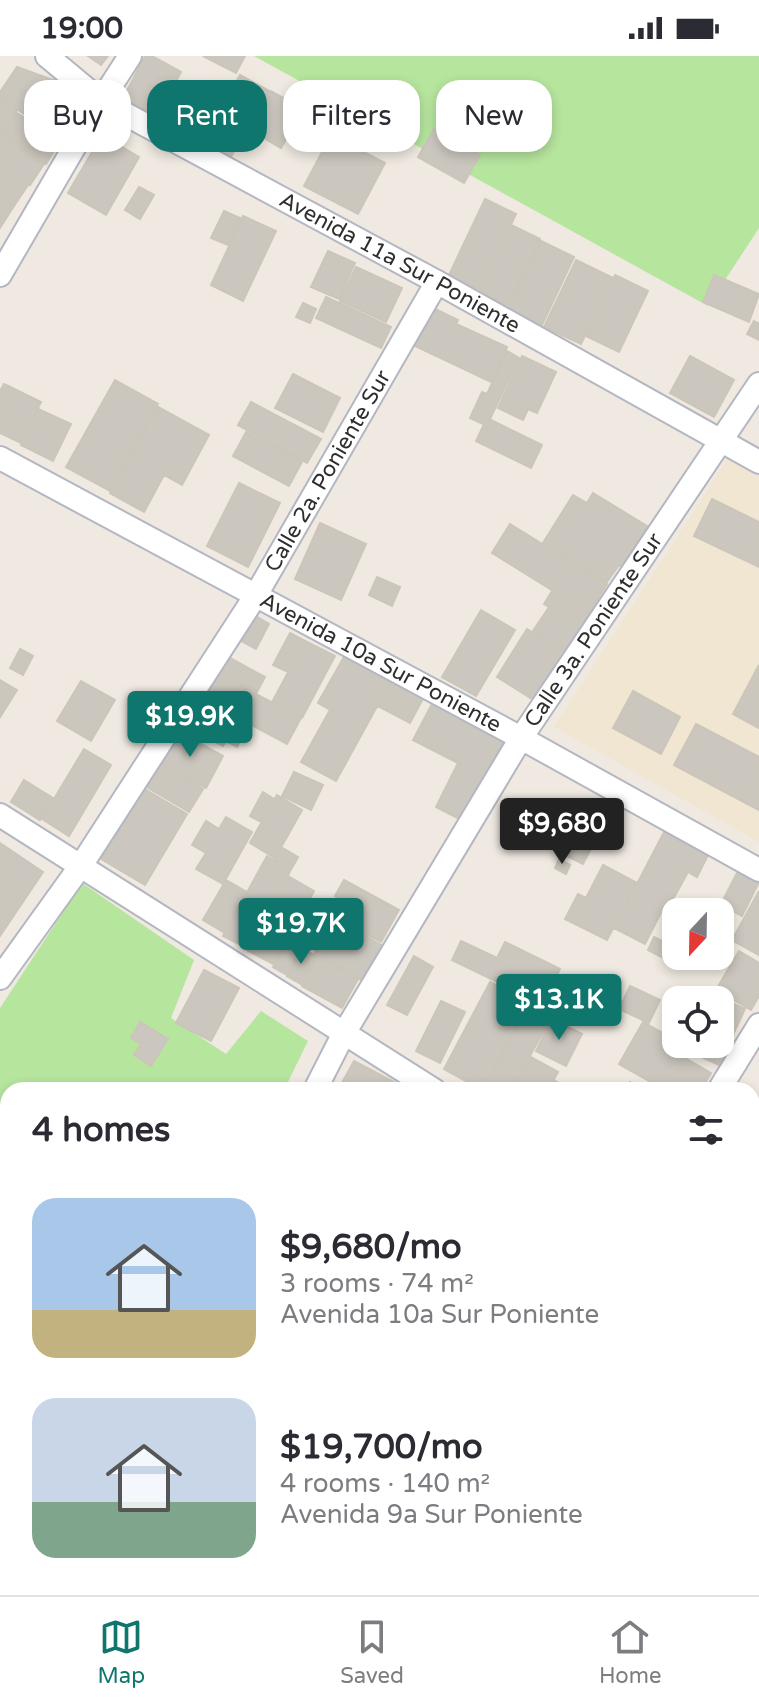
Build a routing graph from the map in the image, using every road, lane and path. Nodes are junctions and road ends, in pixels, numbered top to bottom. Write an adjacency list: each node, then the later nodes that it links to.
1 (47, 56): 3 (street, Avenida 11a Sur Poniente)
2 (130, 56): 4 (street)
3 (76, 80)
4 (115, 80)
5 (131, 117): 8 (street, Avenida 11a Sur Poniente)
6 (71, 152): 7 (street)
7 (0, 275)
8 (437, 282): 10 (street, Avenida 11a Sur Poniente); 13 (street, Calle 2a. Poniente Sur)
9 (759, 384): 10 (street, Calle 3a. Poniente Sur)
10 (722, 441): 12 (street, Avenida 11a Sur Poniente); 14 (street, Calle 3a. Poniente Sur)
11 (0, 458): 13 (street, Avenida 10a Sur Poniente)
12 (759, 462)
13 (256, 595): 14 (street, Avenida 10a Sur Poniente); 16 (street, Calle 2a. Poniente Sur)
14 (521, 738): 17 (street, Avenida 10a Sur Poniente); 20 (street, Calle 3a. Poniente Sur)
15 (0, 815): 16 (street)
16 (82, 864): 18 (street, Calle 2a. Poniente Sur); 20 (street)
17 (759, 870)
18 (0, 978)
19 (759, 1025): 23 (street)
20 (343, 1035): 21 (street, Calle 3a. Poniente Sur); 22 (street)
21 (319, 1082)
22 (421, 1082)
23 (724, 1082)

